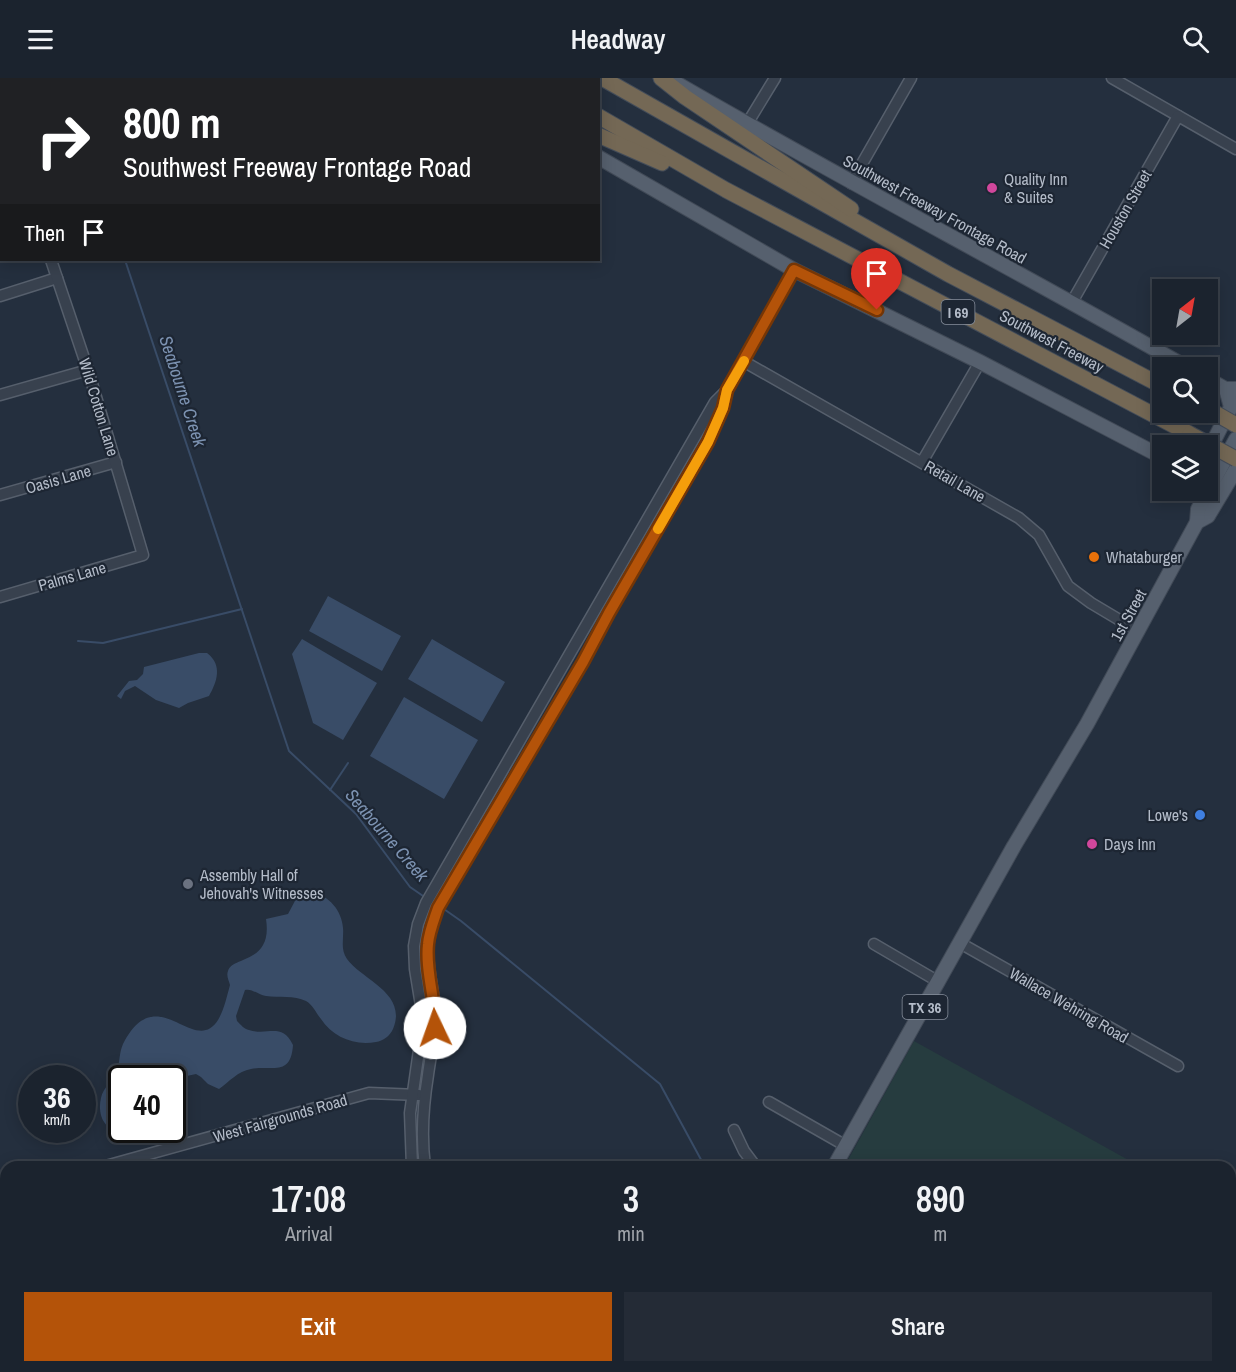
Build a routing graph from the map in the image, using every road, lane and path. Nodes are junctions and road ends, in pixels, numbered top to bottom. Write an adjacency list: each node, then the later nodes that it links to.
1 (602, 78): 17 (highway, Southwest Freeway / I 69)
2 (661, 78): 17 (highway)
3 (667, 78): 9 (main road, Southwest Freeway Frontage Road)
4 (775, 78): 9 (street)
5 (910, 78): 13 (street)
6 (1112, 78): 7 (street)
7 (1178, 116): 11 (street); 20 (street, Houston Street)
8 (600, 117): 14 (highway, Southwest Freeway / I 69)
9 (747, 124): 13 (main road, Southwest Freeway Frontage Road)
10 (600, 136): 14 (highway)
11 (1236, 149)
12 (600, 158): 16 (main road)
13 (851, 183): 20 (main road, Southwest Freeway Frontage Road)
14 (726, 190): 35 (highway, Southwest Freeway / I 69, bridge)
15 (51, 261): 18 (street, Wild Cotton Lane)
16 (794, 270): 22 (street); 23 (main road)
17 (948, 274): 25 (highway, Southwest Freeway / I 69)
18 (57, 278): 19 (street); 24 (street, Wild Cotton Lane)
19 (0, 296)
20 (1072, 302): 21 (main road, Southwest Freeway Frontage Road)
21 (1169, 357)
22 (743, 361): 27 (street); 37 (street, Retail Lane)
23 (980, 362): 34 (main road); 37 (street)
24 (88, 370): 29 (street); 36 (street, Wild Cotton Lane)
25 (1152, 381)
26 (1218, 384): 28 (main road)
27 (727, 390): 48 (street); 49 (street)
28 (1233, 391): 32 (main road)
29 (0, 395)
30 (1218, 415): 31 (highway, bridge)
31 (1236, 425)
32 (1217, 435)
33 (1236, 439): 39 (main road, 1st Street / TX 36)
34 (1152, 452)
35 (1236, 459)
36 (116, 462): 40 (street, Oasis Lane); 41 (street, Wild Cotton Lane)
37 (922, 462): 43 (street, Retail Lane)
38 (1236, 470): 39 (main road, 1st Street / TX 36)
39 (1219, 489): 43 (main road, 1st Street / TX 36)
40 (0, 495)
41 (143, 555): 42 (street, Palms Lane)
42 (0, 597)
43 (1138, 631): 44 (main road, 1st Street / TX 36)
44 (960, 943): 46 (main road, TX 36); 47 (street, Wallace Wehring Road)
45 (874, 944): 46 (street)
46 (939, 982): 52 (main road, TX 36)
47 (1178, 1066)
48 (412, 1094): 49 (street, West Fairgrounds Road); 53 (street, West Fairgrounds Road); 54 (street)
49 (425, 1096): 55 (street)
50 (769, 1102): 52 (street)
51 (734, 1130): 56 (street)
52 (846, 1146): 57 (main road, TX 36)
53 (124, 1161)
54 (412, 1161)
55 (425, 1161)
56 (752, 1161)
57 (837, 1161)

